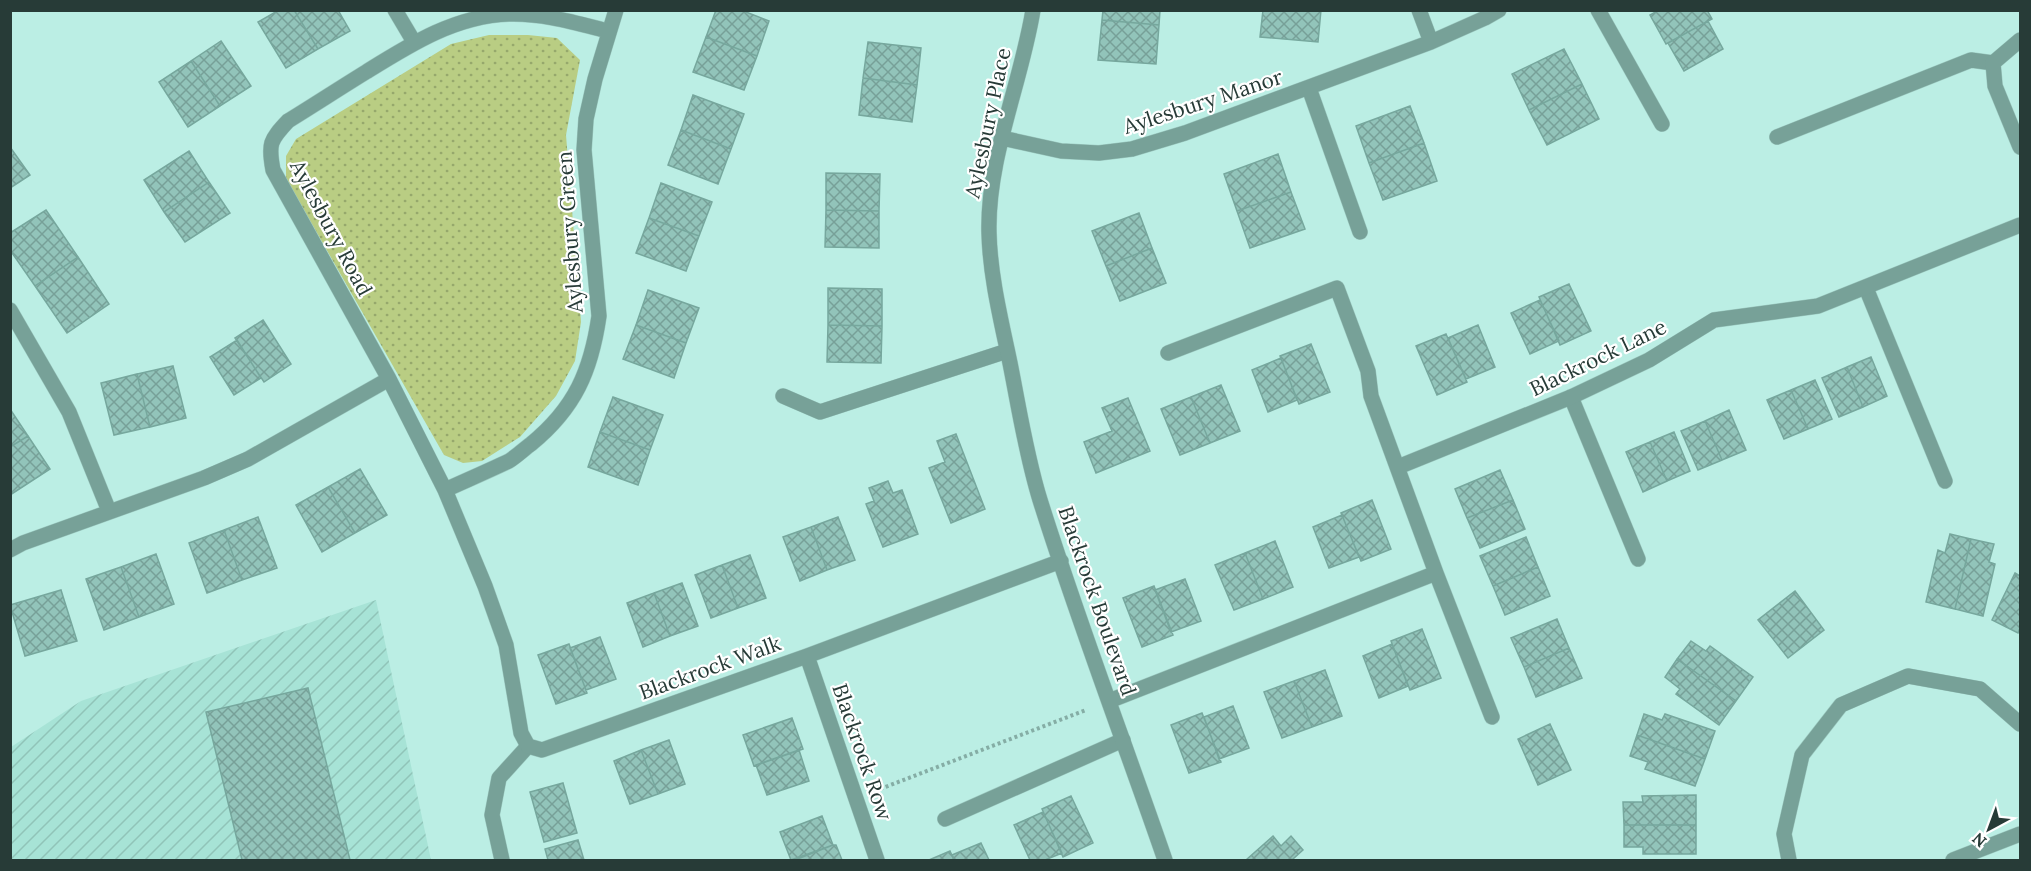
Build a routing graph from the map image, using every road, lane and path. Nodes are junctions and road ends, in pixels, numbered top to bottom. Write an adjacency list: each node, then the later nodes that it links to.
1 (395, 10): 9 (street)
2 (616, 10): 7 (street, Aylesbury Green)
3 (1033, 10): 15 (street, Aylesbury Place)
4 (1419, 10): 10 (street)
5 (1499, 10): 10 (street, Aylesbury Manor)
6 (1598, 10): 13 (street)
7 (608, 31): 9 (street, Aylesbury Road); 28 (street, Aylesbury Green)
8 (2020, 40): 11 (street)
9 (414, 42): 23 (street, Aylesbury Road)
10 (1431, 42): 12 (street, Aylesbury Manor)
11 (1992, 63): 14 (street); 16 (street)
12 (1309, 88): 15 (street, Aylesbury Manor); 18 (street, Aylesbury Manor)
13 (1662, 124)
14 (1777, 137)
15 (1002, 138): 21 (street, Aylesbury Place)
16 (2020, 147)
17 (2020, 225): 19 (street, Blackrock Lane)
18 (1360, 232)
19 (1866, 288): 25 (street, Blackrock Lane); 27 (street)
20 (10, 310): 29 (street)
21 (1007, 351): 24 (street); 32 (street, Blackrock Boulevard)
22 (1168, 353): 26 (street)
23 (389, 379): 28 (street, Aylesbury Road); 29 (street)
24 (783, 396)
25 (1571, 397): 26 (street, Blackrock Lane); 31 (street)
26 (1398, 467): 33 (street)
27 (1945, 482)
28 (446, 490): 39 (street, Aylesbury Road)
29 (109, 511): 30 (street)
30 (10, 550)
31 (1638, 559)
32 (1061, 561): 34 (street, Blackrock Walk); 35 (street, Blackrock Boulevard)
33 (1436, 573): 35 (street); 36 (street)
34 (807, 656): 39 (street, Blackrock Walk); 40 (street, Blackrock Row)
35 (1109, 701): 38 (street, Blackrock Boulevard); 40 (path)
36 (1492, 717)
37 (2020, 724): 46 (street)
38 (1124, 740): 41 (street); 45 (street, Blackrock Boulevard)
39 (528, 746): 43 (street)
40 (856, 798): 44 (street, Blackrock Row)
41 (945, 819)
42 (2020, 834): 47 (street)
43 (502, 861)
44 (877, 861)
45 (1165, 861)
46 (1789, 861)
47 (1953, 861)

